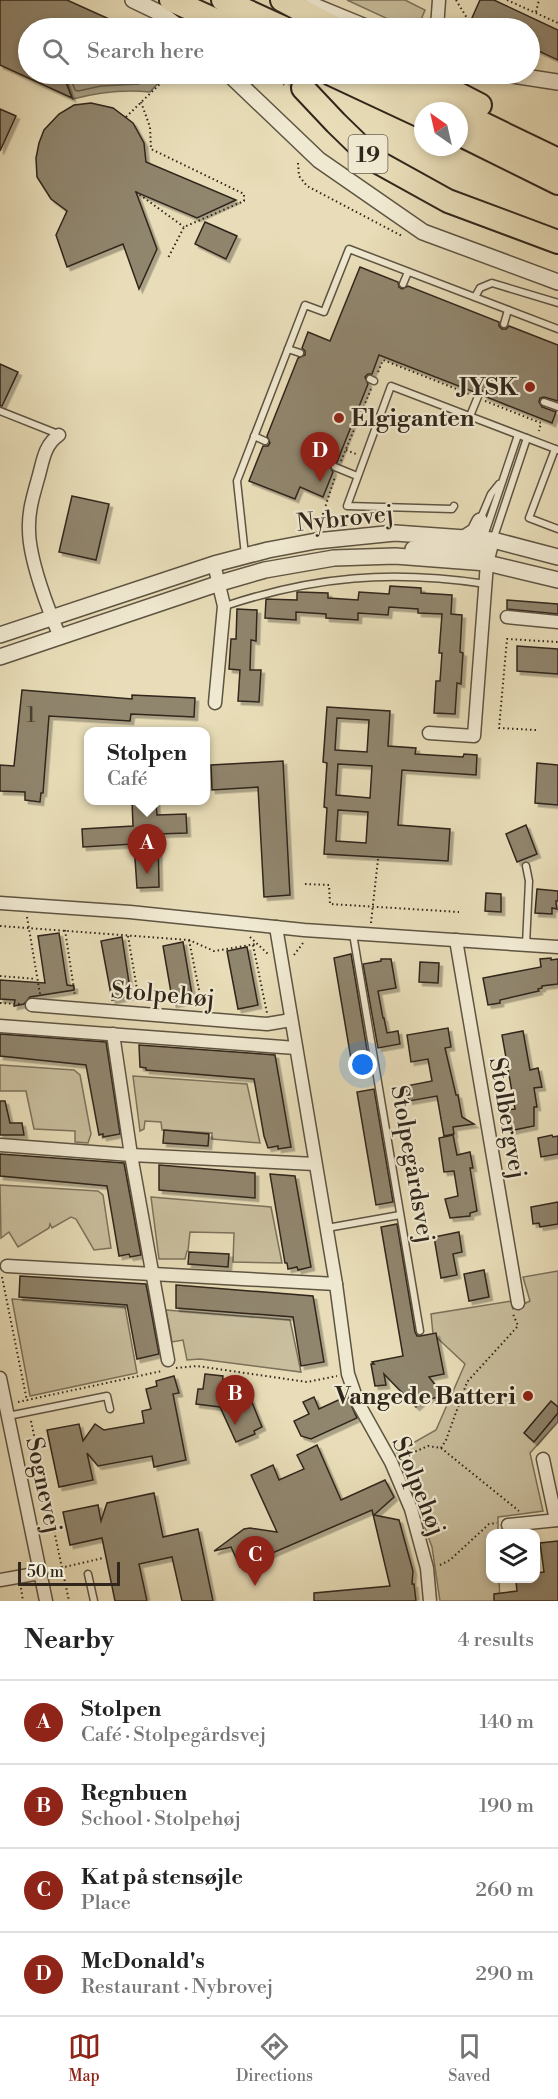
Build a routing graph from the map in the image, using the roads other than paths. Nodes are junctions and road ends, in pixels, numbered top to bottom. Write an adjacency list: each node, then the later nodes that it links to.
1 (133, 0): 6 (street)
2 (223, 0): 9 (highway)
3 (282, 0): 10 (highway)
4 (301, 0): 11 (street)
5 (440, 0): 12 (street)
6 (166, 6): 7 (highway); 8 (highway)
7 (186, 18)
8 (203, 18)
9 (262, 18)
10 (316, 18)
11 (344, 18)
12 (437, 18)
13 (540, 79): 14 (street)
14 (558, 82)
15 (239, 84): 31 (street)
16 (306, 84): 27 (highway, 19)
17 (318, 84): 21 (highway)
18 (353, 84): 21 (highway)
19 (401, 84): 25 (highway)
20 (439, 84): 24 (highway)
21 (381, 97): 22 (highway)
22 (414, 113)
23 (468, 138): 26 (highway)
24 (558, 146)
25 (558, 160)
26 (558, 183)
27 (448, 201): 28 (highway, 19); 29 (highway)
28 (558, 242)
29 (558, 255)
30 (408, 272): 32 (lane); 33 (lane); 38 (lane)
31 (558, 282)
32 (403, 284)
33 (475, 297): 34 (lane); 35 (lane)
34 (558, 303)
35 (508, 310): 36 (lane); 37 (lane)
36 (504, 324)
37 (558, 329)
38 (288, 349): 39 (lane); 47 (lane)
39 (300, 353)
40 (479, 394): 44 (lane)
41 (544, 402): 42 (lane)
42 (558, 407)
43 (0, 411): 45 (lane)
44 (470, 416): 46 (lane); 52 (lane)
45 (58, 435): 68 (street)
46 (518, 435): 48 (lane); 53 (lane)
47 (254, 436): 49 (lane); 59 (lane)
48 (527, 438): 50 (lane); 58 (lane)
49 (265, 441)
50 (556, 449): 56 (lane)
51 (335, 467): 52 (lane)
52 (357, 476): 54 (lane)
53 (501, 482): 55 (lane); 58 (lane)
54 (454, 506)
55 (480, 521): 57 (street)
56 (558, 529)
57 (464, 538): 58 (street, Nybrovej); 59 (street, Nybrovej)
58 (485, 543): 60 (street); 61 (street, Nybrovej); 62 (street)
59 (245, 556): 63 (street, Nybrovej)
60 (395, 556): 62 (street, Nybrovej); 65 (street, Nybrovej)
61 (557, 557): 62 (street)
62 (487, 563): 64 (street, Nybrovej); 66 (street)
63 (214, 564): 65 (street); 68 (street, Nybrovej)
64 (558, 580)
65 (220, 583): 67 (street); 72 (street, Nybrovej)
66 (486, 584): 67 (lane); 75 (street)
67 (224, 606): 74 (street)
68 (52, 617): 71 (street, Nybrovej); 72 (street)
69 (507, 617): 70 (street)
70 (558, 622)
71 (0, 635)
72 (60, 637): 73 (street, Nybrovej)
73 (0, 657)
74 (215, 703)
75 (429, 733)
76 (526, 866): 81 (lane)
77 (0, 903): 78 (street)
78 (276, 927): 79 (street); 84 (street, Stolpehøj)
79 (353, 933): 80 (street); 91 (lane, Stolpegårdsvej)
80 (456, 940): 81 (street); 96 (street, Stolbergvej)
81 (526, 945): 82 (street)
82 (558, 946)
83 (37, 1005): 84 (street, Stolpehøj)
84 (291, 1020): 87 (street, Stolpehøj)
85 (0, 1026): 86 (street, Stolpehøj)
86 (113, 1034): 87 (street, Stolpehøj); 89 (street, Stolpehøj)
87 (296, 1048): 90 (street, Stolpehøj)
88 (0, 1145): 89 (street)
89 (131, 1155): 90 (street); 94 (street, Stolpehøj)
90 (315, 1164): 92 (street, Stolpehøj)
91 (400, 1215): 92 (lane); 97 (lane, Stolpegårdsvej)
92 (326, 1228): 95 (street, Stolpehøj)
93 (4, 1267): 94 (street)
94 (153, 1274): 95 (street); 98 (street, Stolpehøj)
95 (336, 1284): 110 (street, Stolpehøj)
96 (518, 1303)
97 (420, 1330)
98 (168, 1360)
99 (0, 1378): 101 (street, Sognevej)
100 (110, 1409): 101 (lane)
101 (7, 1411): 105 (street, Sognevej)
102 (543, 1459): 103 (street)
103 (557, 1520): 104 (street)
104 (508, 1525)
105 (40, 1573): 107 (street); 108 (street, Sognevej)
106 (88, 1574): 109 (lane)
107 (0, 1580)
108 (46, 1601)
109 (94, 1601)
110 (430, 1601)

